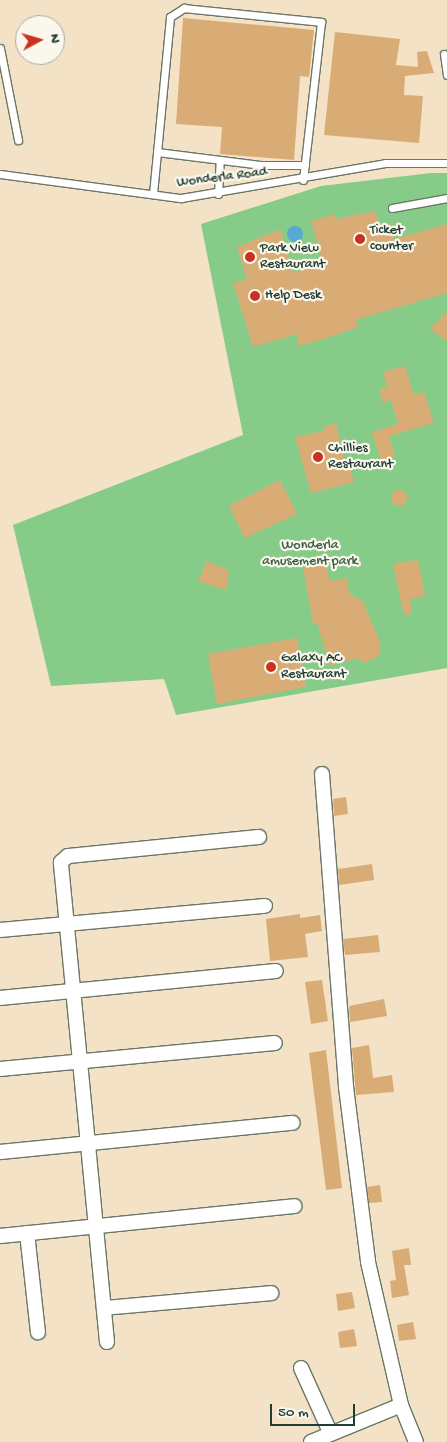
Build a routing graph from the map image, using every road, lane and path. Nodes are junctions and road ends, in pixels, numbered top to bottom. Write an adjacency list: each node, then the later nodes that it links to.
1 (0, 48): 4 (lane)
2 (444, 54): 3 (lane)
3 (447, 75)
4 (18, 140)
5 (157, 152): 6 (lane); 7 (lane); 11 (lane)
6 (220, 160): 7 (lane); 12 (lane)
7 (305, 164): 10 (lane)
8 (447, 164): 10 (lane, Wonderla Road)
9 (0, 174): 11 (lane, Wonderla Road)
10 (303, 180): 12 (lane, Wonderla Road)
11 (152, 194): 12 (lane, Wonderla Road)
12 (218, 194)
13 (447, 198): 14 (lane)
14 (392, 208)
15 (322, 774): 38 (street)
16 (258, 837): 18 (street)
17 (265, 906): 18 (street)
18 (66, 924): 19 (street); 21 (street)
19 (0, 930)
20 (276, 972): 21 (street)
21 (73, 990): 22 (street); 24 (street)
22 (0, 998)
23 (275, 1043): 24 (street)
24 (80, 1061): 25 (street); 27 (street)
25 (0, 1069)
26 (292, 1122): 27 (street)
27 (89, 1143): 28 (street); 30 (street)
28 (0, 1152)
29 (294, 1206): 30 (street)
30 (95, 1225): 31 (street); 34 (street)
31 (27, 1233): 32 (street); 35 (street)
32 (0, 1236)
33 (271, 1293): 34 (street)
34 (104, 1308): 36 (street)
35 (38, 1332)
36 (107, 1342)
37 (301, 1368): 39 (street)
38 (400, 1405): 39 (street); 41 (street)
39 (331, 1434): 40 (street)
40 (311, 1442)
41 (416, 1442)

